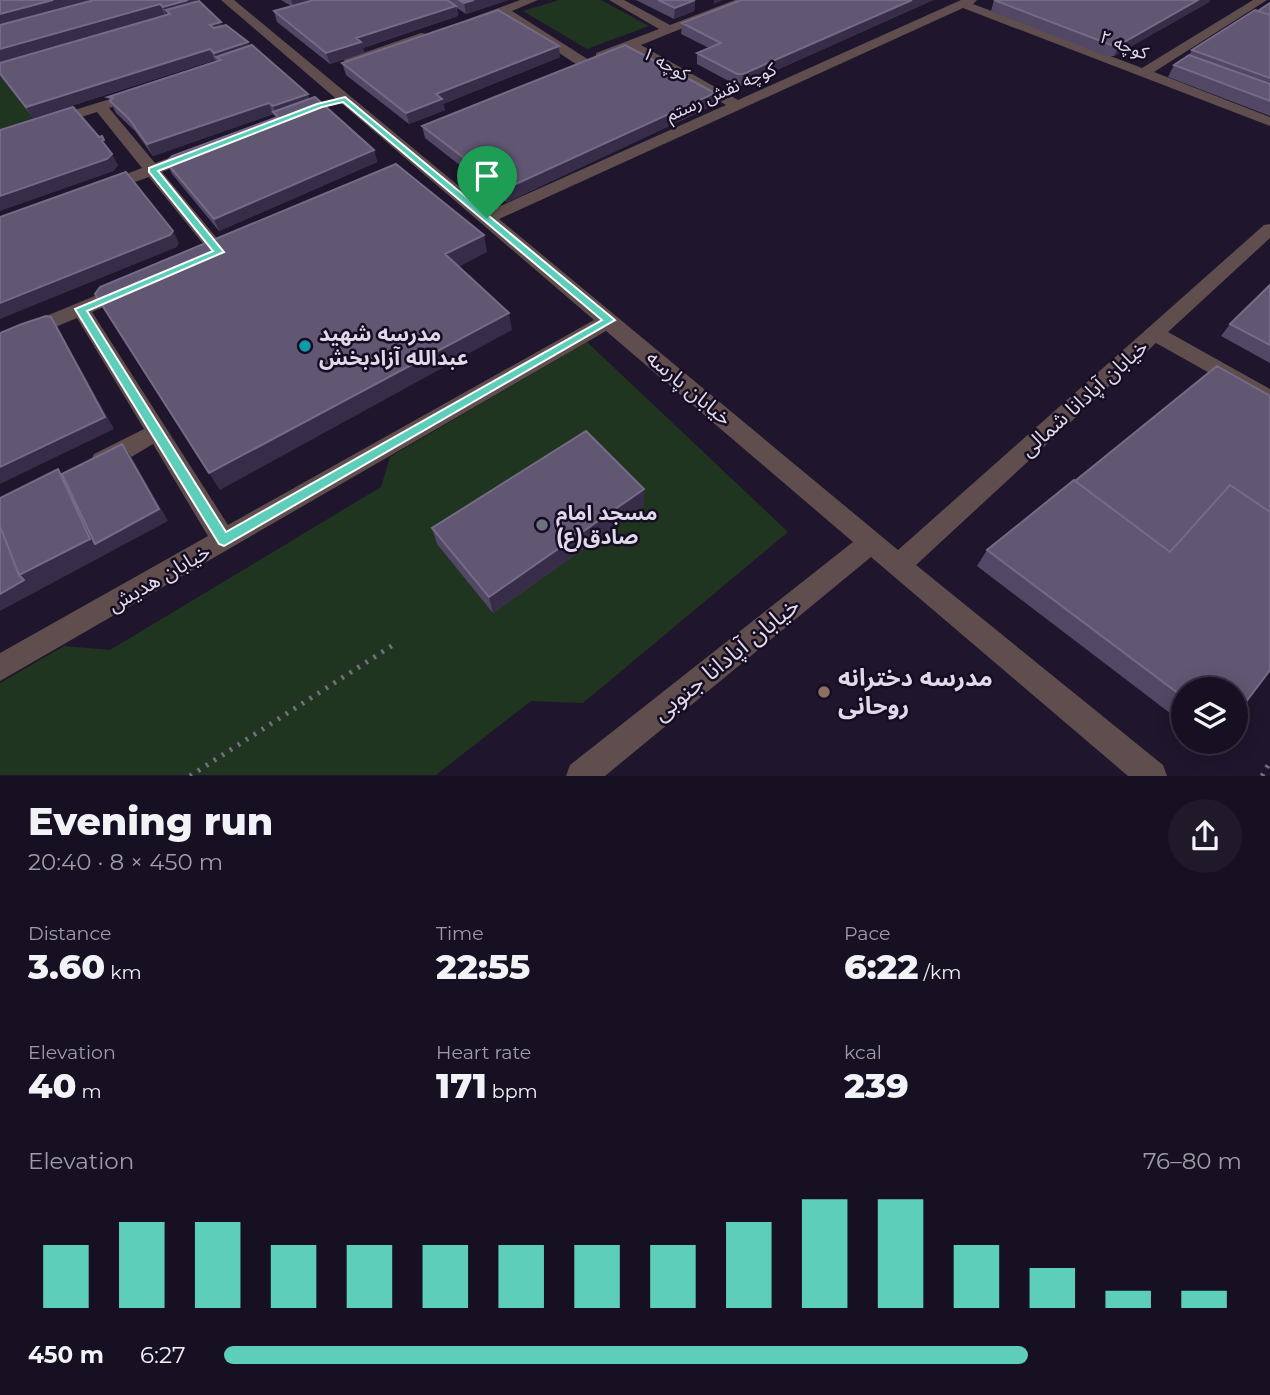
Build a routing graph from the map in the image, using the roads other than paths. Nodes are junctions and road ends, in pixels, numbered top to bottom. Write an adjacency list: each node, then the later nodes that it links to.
1 (227, 0): 22 (street, خیابان پارسه)
2 (532, 0): 9 (street)
3 (615, 0): 11 (street)
4 (746, 0): 11 (street)
5 (1227, 0): 7 (street)
6 (967, 2): 15 (street, کوچه ۲); 17 (street, کوچه نقش رستم)
7 (1257, 3): 8 (street); 15 (street)
8 (1270, 4)
9 (502, 10): 10 (street); 13 (street)
10 (464, 23)
11 (670, 30): 13 (street)
12 (439, 31): 14 (street)
13 (631, 45): 17 (street, کوچه ۱)
14 (350, 60)
15 (1143, 73): 19 (street, کوچه ۲)
16 (149, 90): 18 (street)
17 (737, 105): 26 (street, کوچه نقش رستم)
18 (100, 107): 20 (street); 23 (street)
19 (1270, 122)
20 (0, 138)
21 (213, 147): 23 (street)
22 (426, 166): 24 (street); 26 (street, خیابان پارسه)
23 (152, 170): 25 (street); 28 (street)
24 (400, 177)
25 (92, 192)
26 (487, 218): 31 (street, خیابان پارسه)
27 (1270, 229): 32 (street, خیابان آپادانا شمالی)
28 (219, 252)
29 (144, 283): 30 (street)
30 (81, 309): 33 (street); 35 (street)
31 (609, 320): 37 (street, خیابان هدیش); 38 (street, خیابان پارسه)
32 (1155, 334): 34 (street); 39 (street, خیابان آپادانا شمالی)
33 (0, 342)
34 (1270, 399)
35 (157, 432): 36 (street); 37 (street)
36 (85, 469)
37 (224, 540): 40 (street, خیابان هدیش)
38 (871, 542): 39 (street, خیابان پارسه); 41 (street, خیابان آپادانا جنوبی)
39 (898, 565): 42 (street, خیابان پارسه)
40 (0, 668)
41 (581, 775)
42 (1152, 775)

